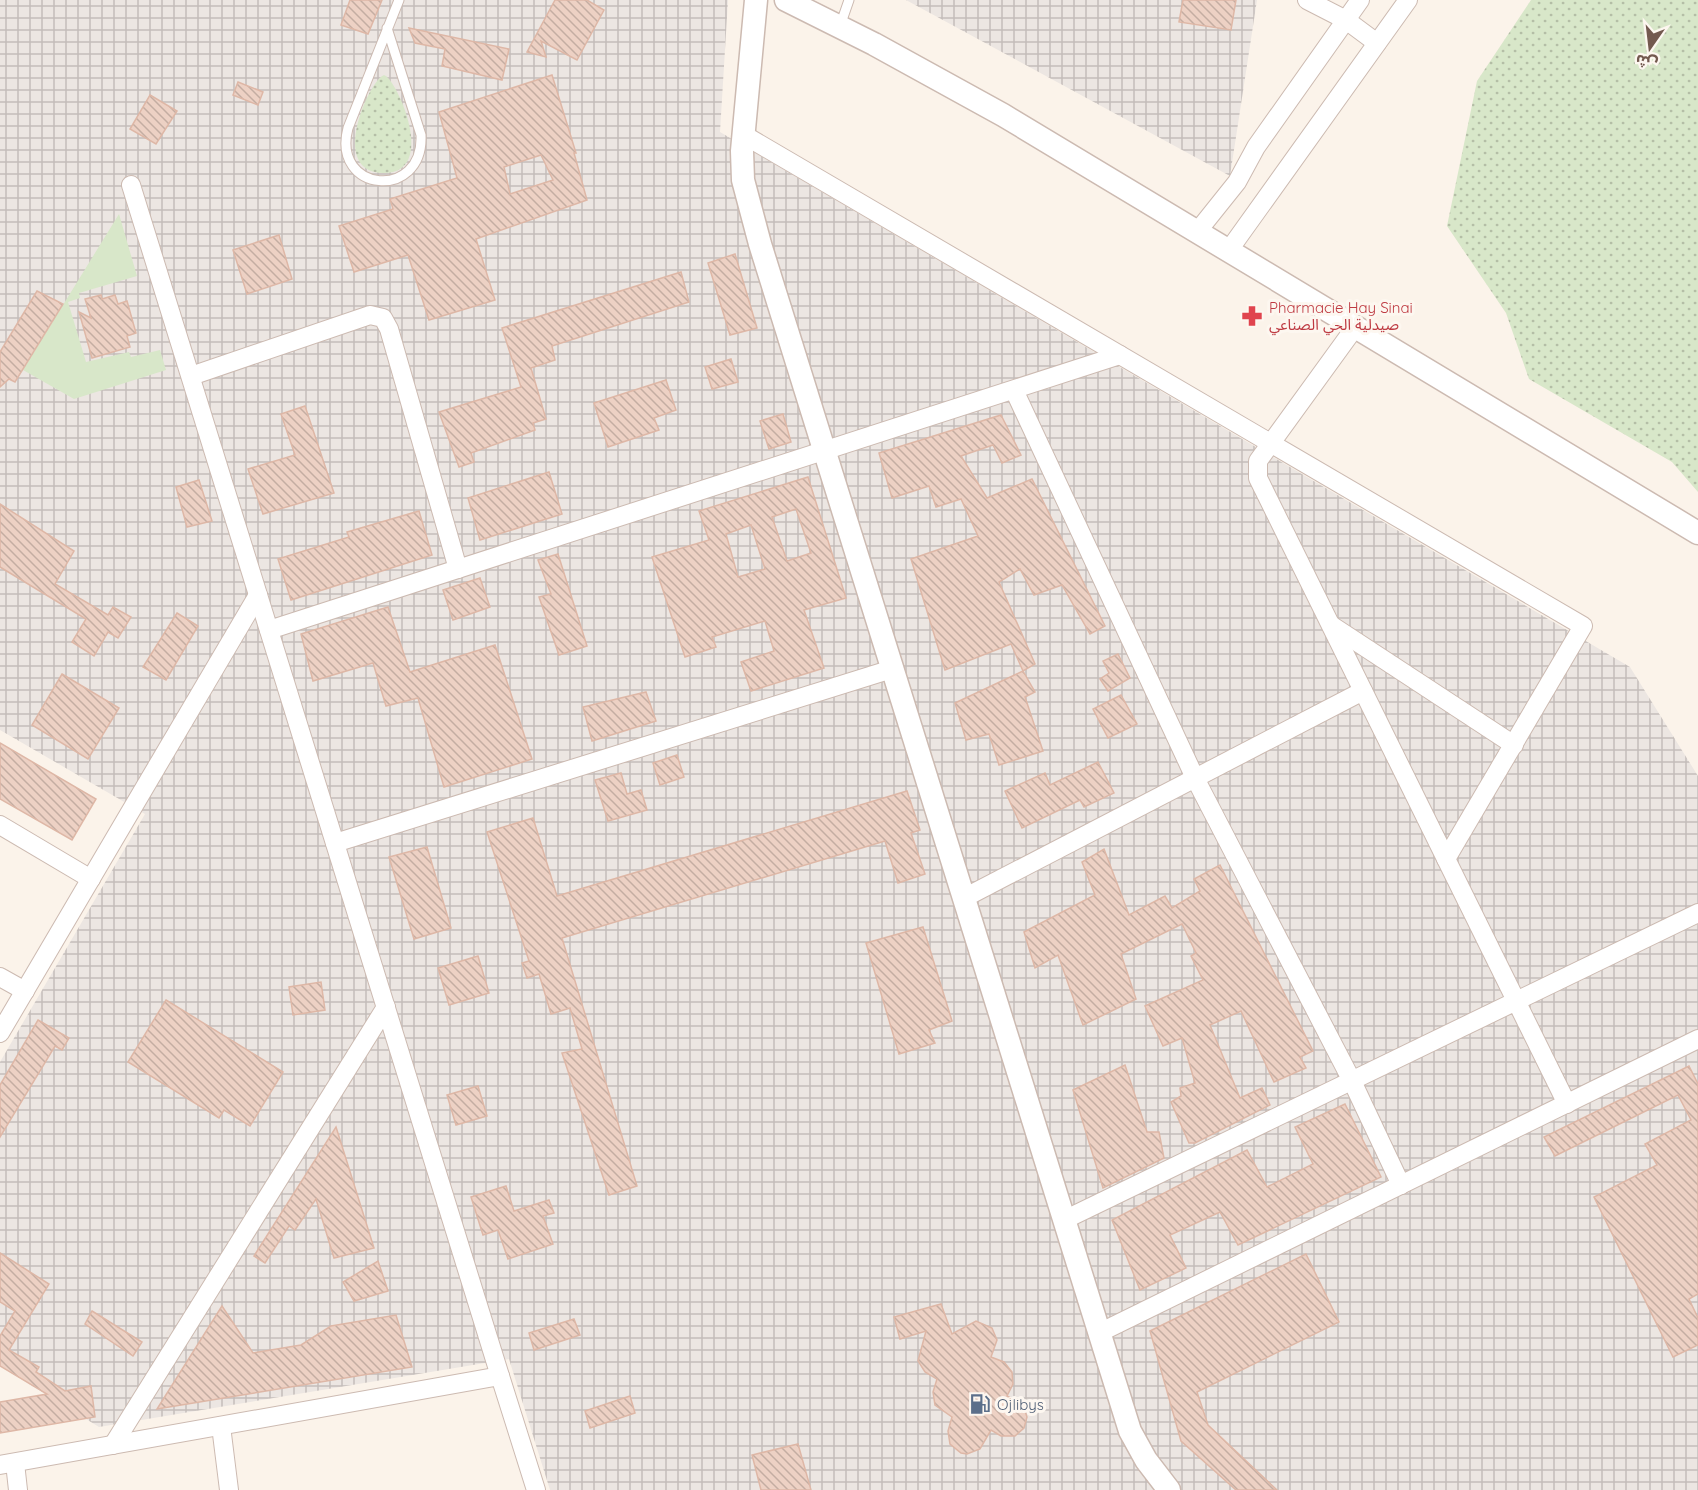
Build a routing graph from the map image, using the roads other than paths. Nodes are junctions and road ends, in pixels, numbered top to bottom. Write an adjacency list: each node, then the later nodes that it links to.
1 (399, 0): 10 (lane)
2 (756, 0): 12 (street)
3 (786, 0): 9 (street)
4 (849, 0): 9 (lane)
5 (1307, 0): 8 (street)
6 (1360, 0): 8 (street)
7 (1408, 0): 11 (street)
8 (1346, 20): 11 (street); 14 (street)
9 (840, 27): 14 (street)
10 (387, 28): 10 (lane)
11 (1377, 43): 15 (street)
12 (744, 135): 17 (street); 21 (street)
13 (131, 185): 18 (street)
14 (1197, 232): 15 (street)
15 (1229, 250): 16 (street)
16 (1356, 326): 20 (street); 22 (street)
17 (1120, 355): 19 (street); 20 (street)
18 (191, 376): 23 (street); 24 (street)
19 (1014, 390): 21 (street); 30 (street)
20 (1271, 443): 25 (street); 29 (street)
21 (825, 451): 23 (street); 27 (street)
22 (1698, 533)
23 (458, 569): 26 (street)
24 (258, 595): 26 (street); 34 (street)
25 (1330, 624): 28 (street); 29 (street)
26 (269, 630): 32 (street)
27 (892, 669): 32 (street); 35 (street)
28 (1363, 691): 30 (street); 33 (street)
29 (1514, 745): 33 (street)
30 (1196, 780): 35 (street); 43 (street)
31 (0, 825): 34 (street)
32 (335, 843): 40 (street)
33 (1446, 859): 39 (street)
34 (91, 879): 38 (street)
35 (964, 898): 46 (street)
36 (1698, 913): 39 (street)
37 (0, 976): 38 (street)
38 (25, 991): 41 (street)
39 (1516, 1001): 43 (street); 44 (street)
40 (386, 1007): 48 (street); 50 (street)
41 (0, 1034)
42 (1698, 1039): 44 (street)
43 (1352, 1081): 45 (street); 46 (street)
44 (1567, 1104): 45 (street)
45 (1401, 1185): 47 (street)
46 (1064, 1220): 47 (street)
47 (1099, 1333): 55 (street)
48 (500, 1376): 49 (street); 54 (street)
49 (221, 1426): 50 (street); 53 (street)
50 (113, 1445): 51 (street)
51 (7, 1464): 52 (street)
52 (18, 1490)
53 (229, 1490)
54 (536, 1490)
55 (1169, 1490)

